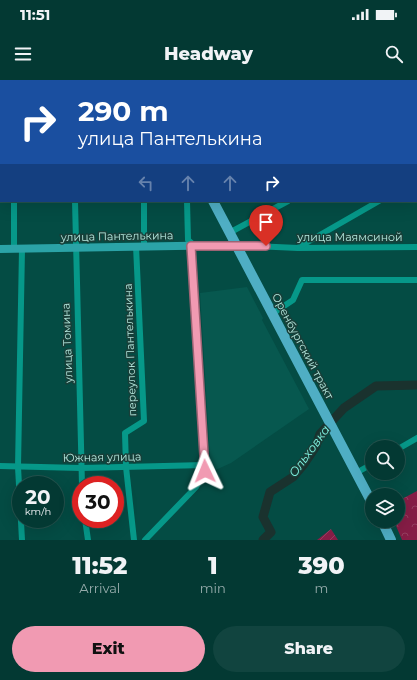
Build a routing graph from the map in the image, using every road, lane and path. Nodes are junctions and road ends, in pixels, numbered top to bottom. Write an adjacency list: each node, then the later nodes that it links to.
1 (14, 202): 16 (street)
2 (75, 202): 13 (street, улица Томина)
3 (144, 202): 10 (street, переулок Пантелькина)
4 (187, 202): 11 (street)
5 (214, 202): 8 (main road, Оренбургский тракт)
6 (286, 202): 8 (street)
7 (377, 202): 14 (street)
8 (229, 233): 9 (main road, Оренбургский тракт)
9 (235, 245): 11 (main road, улица Пантелькина); 14 (street, улица Маямсиной); 18 (main road, Оренбургский тракт)
10 (140, 246): 11 (main road, улица Пантелькина); 13 (main road, улица Пантелькина); 24 (street, переулок Пантелькина)
11 (193, 246): 22 (street)
12 (417, 247): 14 (street, улица Маямсиной)
13 (75, 248): 16 (main road, улица Пантелькина); 25 (street, улица Томина)
14 (298, 248)
15 (0, 249): 16 (main road, улица Пантелькина)
16 (18, 249): 23 (street)
17 (417, 280): 18 (street)
18 (272, 314): 27 (main road, Оренбургский тракт)
19 (417, 438): 20 (street)
20 (405, 445)
21 (0, 466): 23 (street, Южная улица)
22 (205, 466): 24 (street, Южная улица); 35 (street)
23 (18, 467): 25 (street, Южная улица); 32 (street)
24 (126, 467): 25 (street, Южная улица); 34 (street, переулок Пантелькина)
25 (81, 468): 28 (street, улица Томина)
26 (365, 468): 27 (street)
27 (356, 473): 29 (main road, Оренбургский тракт)
28 (81, 476)
29 (365, 490)
30 (86, 528): 33 (street)
31 (385, 528): 36 (main road)
32 (22, 540)
33 (88, 540)
34 (134, 540)
35 (145, 540)
36 (391, 540)

